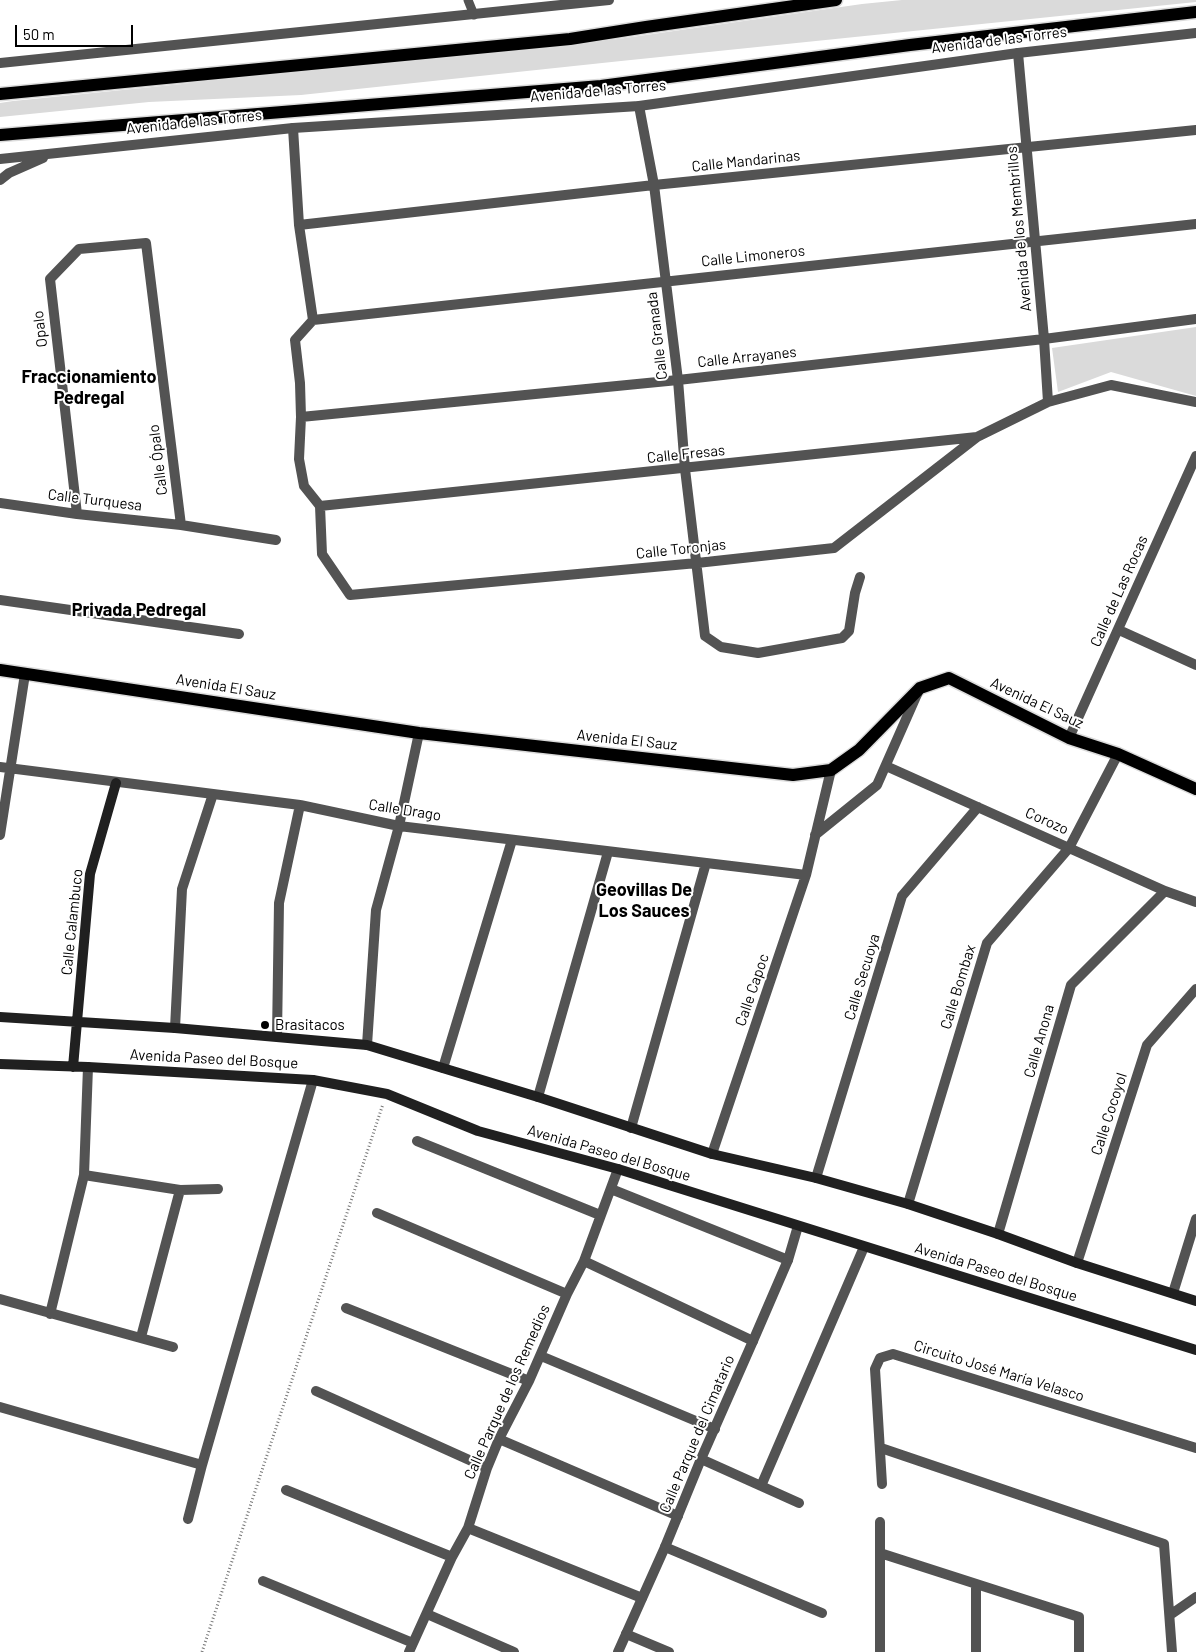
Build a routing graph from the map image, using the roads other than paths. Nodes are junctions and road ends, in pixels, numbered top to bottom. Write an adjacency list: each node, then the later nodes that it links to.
1 (468, 0): 5 (lane)
2 (609, 0): 5 (street)
3 (836, 0): 9 (main road)
4 (1196, 12): 13 (main road, Avenida de las Torres)
5 (474, 15): 8 (street)
6 (1196, 33): 7 (street, Avenida de las Torres)
7 (1018, 53): 10 (street, Avenida de las Torres); 14 (street, Avenida de los Membrillos)
8 (0, 64)
9 (0, 94)
10 (639, 106): 11 (street, Avenida de las Torres); 18 (street, Calle Granada)
11 (293, 128): 15 (street, Avenida de las Torres); 20 (street)
12 (1196, 130): 14 (street, Calle Mandarinas)
13 (0, 136)
14 (1026, 147): 18 (street, Calle Mandarinas); 21 (street, Avenida de los Membrillos)
15 (52, 154): 16 (street, Avenida de las Torres); 17 (street)
16 (0, 159)
17 (0, 180)
18 (654, 186): 20 (street, Calle Mandarinas); 23 (street, Calle Granada)
19 (1196, 224): 21 (street, Calle Limoneros)
20 (299, 225): 25 (street)
21 (1034, 241): 23 (street, Calle Limoneros); 26 (street, Avenida de los Membrillos)
22 (146, 243): 36 (street, Opalo); 37 (street, Calle Ópalo)
23 (666, 281): 25 (street, Calle Limoneros); 27 (street, Calle Granada)
24 (1196, 319): 26 (street, Calle Arrayanes)
25 (312, 320): 30 (street)
26 (1044, 338): 27 (street, Calle Arrayanes); 28 (street, Avenida de los Membrillos)
27 (678, 380): 30 (street, Calle Arrayanes); 33 (street, Calle Granada)
28 (1048, 402): 29 (street, Calle Fresas); 31 (street, Calle Fresas)
29 (1196, 402)
30 (301, 417): 35 (street)
31 (977, 438): 33 (street, Calle Fresas); 39 (street, Calle Toronjas)
32 (1196, 456): 42 (street, Calle de Las Rocas)
33 (685, 469): 35 (street, Calle Fresas); 39 (street, Calle Granada)
34 (0, 503): 36 (street, Calle Turquesa)
35 (320, 506): 39 (street, Calle Toronjas)
36 (77, 514): 37 (street, Calle Turquesa)
37 (181, 525): 38 (street, Calle Turquesa)
38 (276, 540)
39 (697, 563): 40 (street, Calle Granada)
40 (860, 577)
41 (0, 600): 43 (street)
42 (1118, 630): 44 (street); 49 (street, Calle de Las Rocas)
43 (239, 634)
44 (1196, 665)
45 (0, 670): 46 (main road, Avenida El Sauz)
46 (25, 674): 48 (main road, Avenida El Sauz); 52 (street)
47 (920, 688): 49 (main road, Avenida El Sauz); 51 (street); 53 (main road, Avenida El Sauz)
48 (420, 733): 53 (main road, Avenida El Sauz); 59 (street)
49 (1069, 738): 50 (main road, Avenida El Sauz)
50 (1118, 754): 55 (main road, Avenida El Sauz); 63 (street, Calle Bombax)
51 (886, 766): 58 (street, Corozo); 61 (street)
52 (5, 768): 54 (street, Calle Drago); 60 (street)
53 (831, 770): 61 (street, Calle Capoc)
54 (116, 783): 56 (street, Calle Drago); 71 (main road, Calle Calambuco)
55 (1196, 789)
56 (213, 794): 57 (street, Calle Drago); 72 (street)
57 (300, 805): 59 (street, Calle Drago); 73 (street)
58 (978, 807): 63 (street, Corozo); 86 (street, Calle Secuoya)
59 (399, 826): 62 (street, Calle Drago); 74 (street)
60 (0, 828)
61 (815, 835): 66 (street, Calle Capoc)
62 (512, 840): 64 (street, Calle Drago); 78 (street)
63 (1069, 848): 67 (street, Corozo); 90 (street, Calle Bombax)
64 (608, 852): 65 (street, Calle Drago); 80 (street)
65 (706, 863): 66 (street, Calle Drago); 81 (street)
66 (806, 875): 83 (street, Calle Capoc)
67 (1165, 891): 68 (street, Corozo); 95 (street, Calle Anona)
68 (1196, 902)
69 (1196, 989): 99 (street, Calle Cocoyol)
70 (0, 1017): 71 (main road, Avenida Paseo del Bosque)
71 (76, 1022): 72 (main road, Avenida Paseo del Bosque); 76 (main road, Calle Calambuco)
72 (175, 1028): 73 (main road, Avenida Paseo del Bosque)
73 (277, 1036): 74 (main road, Avenida Paseo del Bosque)
74 (367, 1045): 78 (main road, Avenida Paseo del Bosque)
75 (0, 1067): 76 (main road, Avenida Paseo del Bosque)
76 (73, 1067): 77 (main road, Avenida Paseo del Bosque)
77 (88, 1067): 79 (main road, Avenida Paseo del Bosque); 85 (street)
78 (444, 1068): 80 (main road, Avenida Paseo del Bosque)
79 (313, 1080): 84 (main road, Avenida Paseo del Bosque); 119 (street)
80 (538, 1098): 81 (main road, Avenida Paseo del Bosque)
81 (631, 1128): 83 (main road, Avenida Paseo del Bosque)
82 (417, 1141): 92 (street)
83 (712, 1154): 86 (main road, Avenida Paseo del Bosque)
84 (618, 1169): 88 (street, Calle Parque de los Remedios); 94 (main road, Avenida Paseo del Bosque)
85 (84, 1175): 89 (street); 105 (street)
86 (816, 1178): 90 (main road, Avenida Paseo del Bosque)
87 (218, 1189): 89 (street)
88 (611, 1189): 92 (street, Calle Parque de los Remedios); 97 (street)
89 (180, 1190): 106 (street)
90 (908, 1204): 95 (main road, Avenida Paseo del Bosque)
91 (376, 1213): 101 (street)
92 (600, 1215): 98 (street, Calle Parque de los Remedios)
93 (1196, 1220): 100 (street)
94 (798, 1226): 96 (main road, Avenida Paseo del Bosque); 97 (street, Calle Parque del Cimatario)
95 (998, 1234): 99 (main road, Avenida Paseo del Bosque)
96 (864, 1247): 109 (main road, Avenida Paseo del Bosque); 122 (street)
97 (788, 1260): 107 (street, Calle Parque del Cimatario)
98 (584, 1261): 101 (street, Calle Parque de los Remedios); 107 (street)
99 (1076, 1263): 100 (main road, Avenida Paseo del Bosque)
100 (1173, 1293): 103 (main road, Avenida Paseo del Bosque)
101 (567, 1294): 110 (street, Calle Parque de los Remedios)
102 (0, 1299): 105 (street)
103 (1196, 1301)
104 (346, 1308): 111 (street)
105 (50, 1314): 106 (street)
106 (141, 1338): 108 (street)
107 (753, 1341): 114 (street, Calle Parque del Cimatario)
108 (173, 1347)
109 (1196, 1350)
110 (542, 1356): 111 (street, Calle Parque de los Remedios); 114 (street)
111 (529, 1381): 115 (street, Calle Parque de los Remedios)
112 (316, 1391): 120 (street)
113 (0, 1407): 119 (street)
114 (715, 1430): 118 (street, Calle Parque del Cimatario)
115 (500, 1439): 120 (street, Calle Parque de los Remedios); 125 (street)
116 (881, 1448): 117 (street, Circuito José María Velasco); 121 (street, Circuito José María Velasco); 138 (street)
117 (1196, 1448)
118 (701, 1459): 122 (street); 125 (street, Calle Parque del Cimatario)
119 (202, 1465): 126 (street)
120 (488, 1468): 128 (street, Calle Parque de los Remedios)
121 (882, 1484)
122 (761, 1486): 124 (street)
123 (286, 1490): 131 (street)
124 (799, 1503)
125 (678, 1516): 129 (street, Calle Parque del Cimatario)
126 (188, 1520)
127 (880, 1522): 130 (street)
128 (468, 1528): 131 (street, Calle Parque de los Remedios); 135 (street)
129 (665, 1547): 135 (street, Calle Parque del Cimatario); 136 (street)
130 (880, 1553): 133 (street); 144 (street)
131 (452, 1557): 137 (street, Calle Parque de los Remedios)
132 (263, 1581): 140 (street)
133 (976, 1584): 145 (street); 146 (street)
134 (1196, 1597): 138 (street)
135 (642, 1598): 139 (street, Calle Parque del Cimatario)
136 (822, 1613)
137 (427, 1614): 140 (street, Calle Parque de los Remedios); 141 (street)
138 (1170, 1615): 147 (street)
139 (626, 1634): 142 (street, Calle Parque del Cimatario); 143 (street)
140 (411, 1648)
141 (514, 1652)
142 (618, 1652)
143 (669, 1652)
144 (880, 1652)
145 (976, 1652)
146 (1079, 1652)
147 (1172, 1652)

